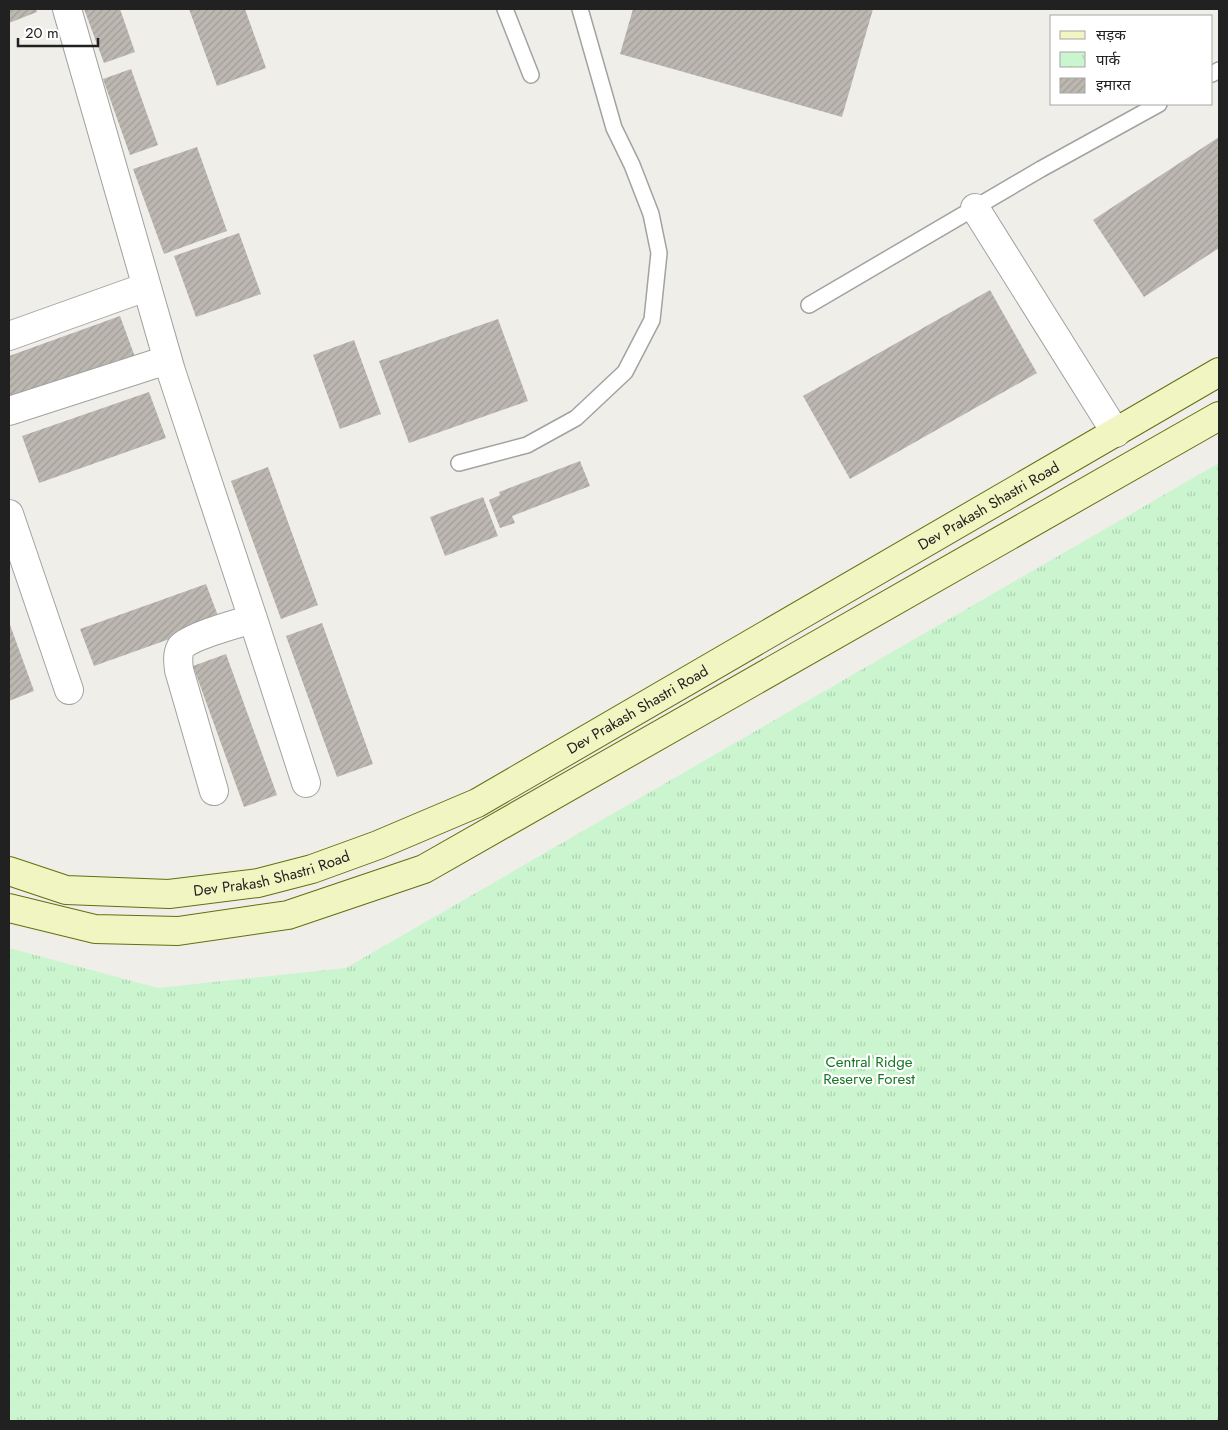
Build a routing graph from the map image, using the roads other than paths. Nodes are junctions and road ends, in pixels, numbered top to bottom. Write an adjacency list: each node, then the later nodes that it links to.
1 (67, 9): 7 (street)
2 (505, 9): 4 (lane)
3 (580, 9): 15 (lane)
4 (531, 75)
5 (1157, 105): 6 (lane)
6 (975, 208): 8 (lane); 14 (street)
7 (146, 287): 9 (street); 10 (street)
8 (809, 306)
9 (9, 336)
10 (167, 360): 12 (street); 17 (street)
11 (1219, 372): 14 (street, Dev Prakash Shastri Road)
12 (9, 411)
13 (1219, 416): 22 (street)
14 (1116, 433): 21 (street, Dev Prakash Shastri Road)
15 (459, 463)
16 (9, 514): 18 (street)
17 (253, 619): 19 (street); 20 (street)
18 (70, 690)
19 (306, 783)
20 (214, 791)
21 (9, 871)
22 (9, 908)

